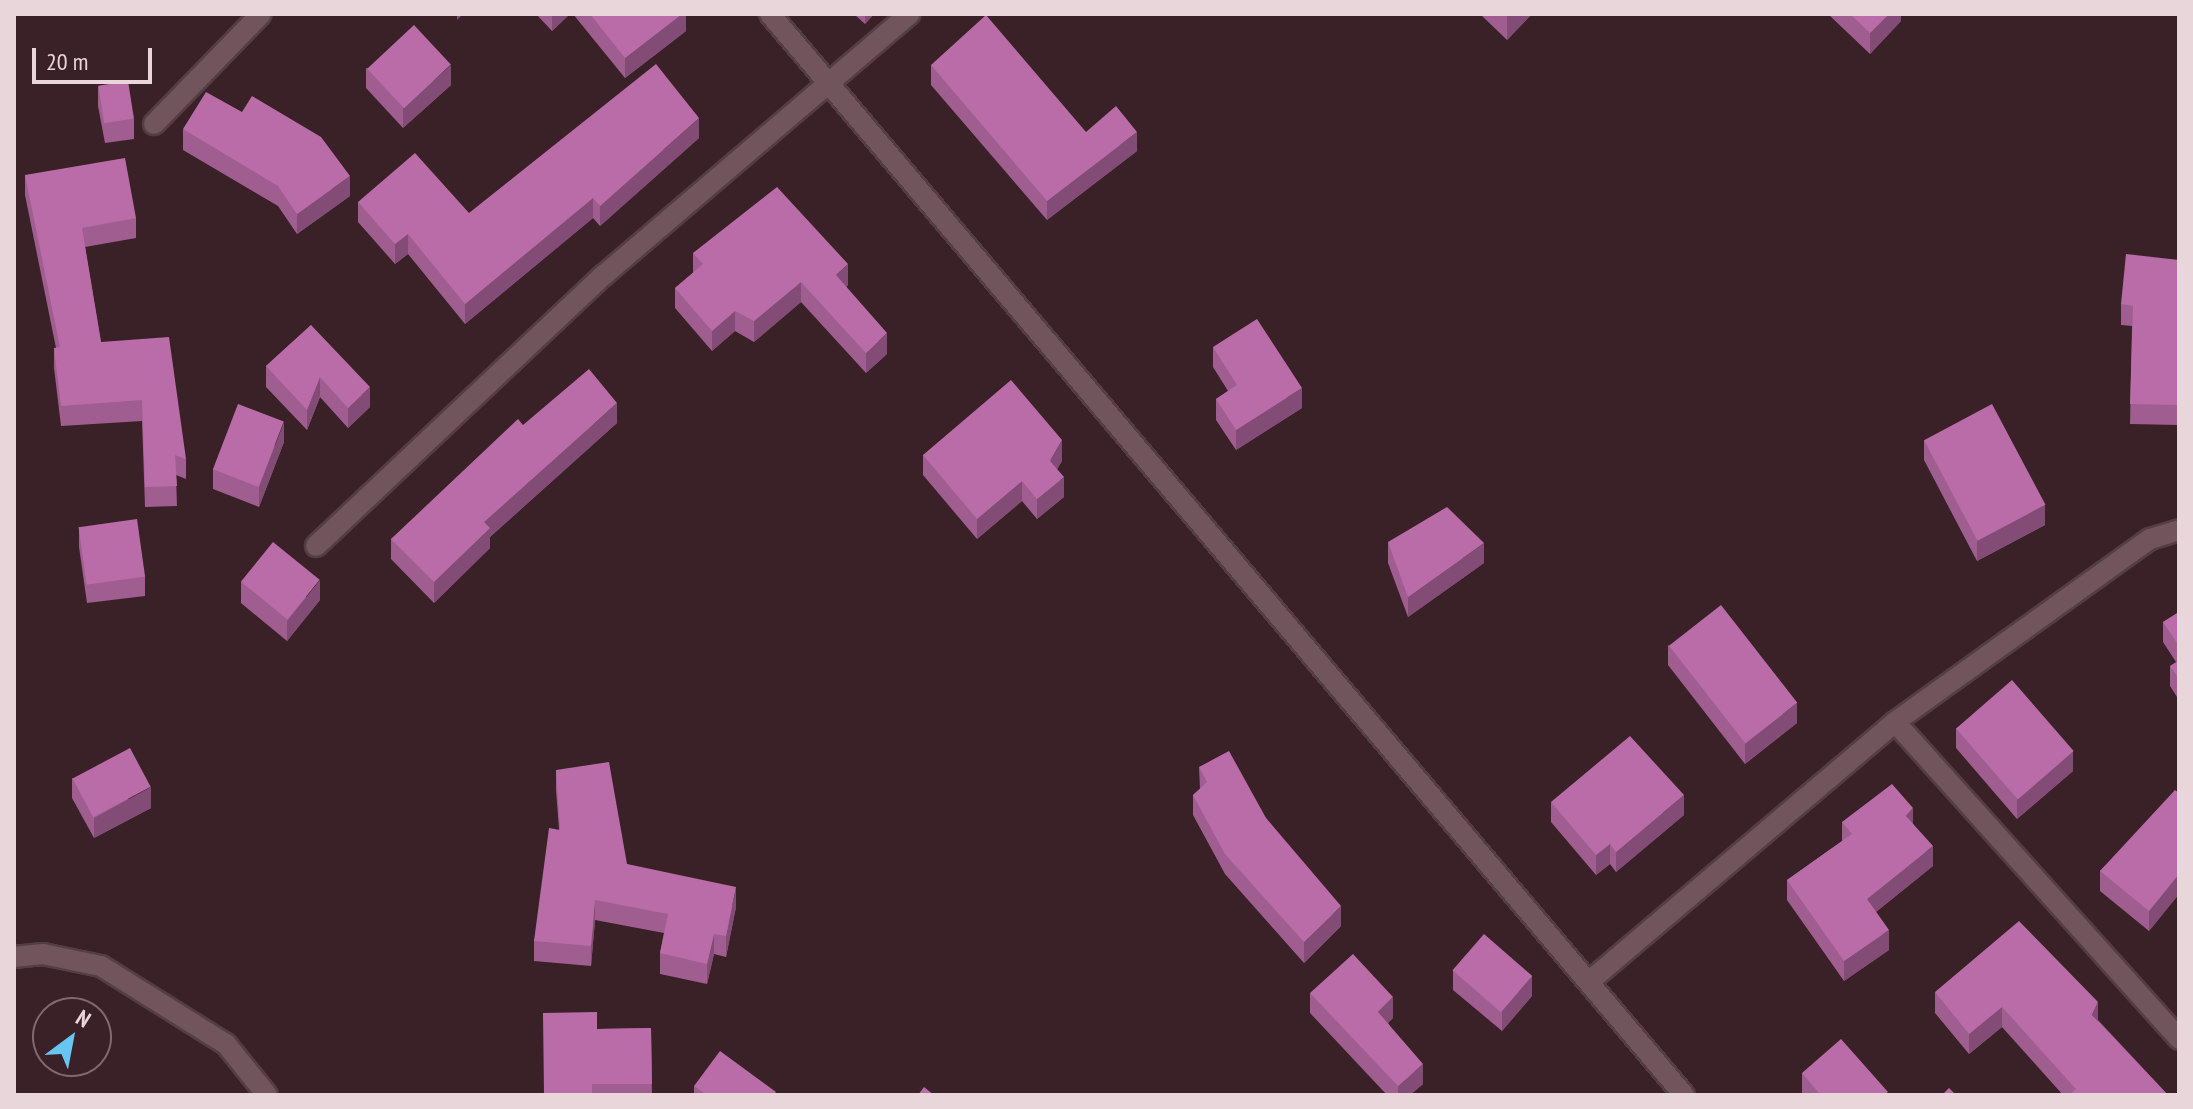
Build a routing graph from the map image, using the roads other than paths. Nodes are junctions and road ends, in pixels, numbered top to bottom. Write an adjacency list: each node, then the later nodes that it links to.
1 (261, 14): 5 (street)
2 (770, 14): 4 (street)
3 (910, 14): 4 (street)
4 (831, 81): 7 (street); 10 (street)
5 (154, 124)
6 (2179, 530): 8 (street)
7 (316, 546)
8 (1895, 722): 10 (street); 11 (street)
9 (14, 957): 12 (street)
10 (1591, 980): 13 (street)
11 (2179, 1039)
12 (267, 1095)
13 (1684, 1095)

